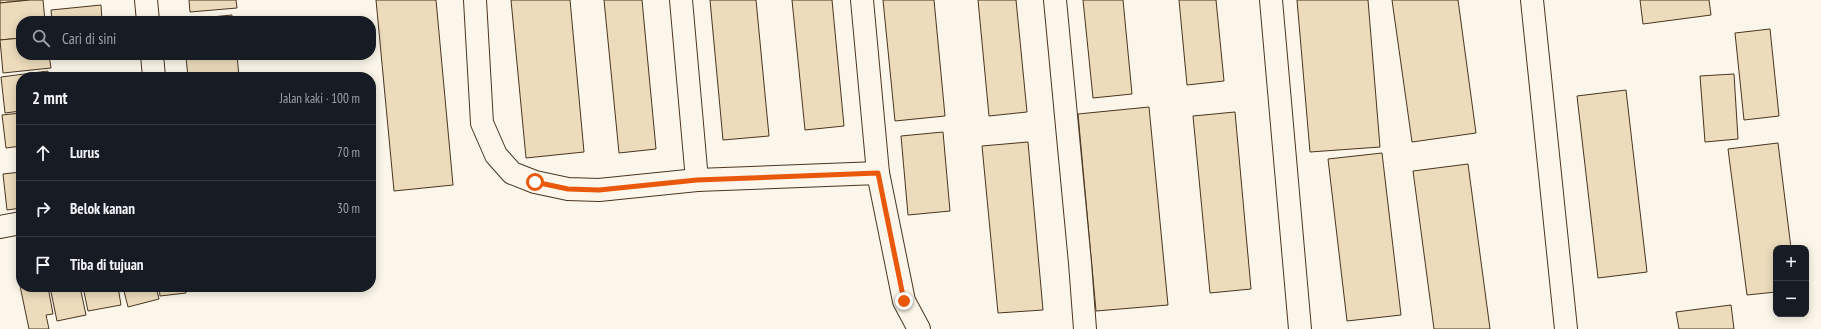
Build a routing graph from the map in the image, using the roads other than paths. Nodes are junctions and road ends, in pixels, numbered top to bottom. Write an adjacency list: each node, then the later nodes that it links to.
1 (146, 0): 8 (street)
2 (475, 0): 12 (street)
3 (681, 0): 12 (street)
4 (862, 0): 11 (street)
5 (1055, 0): 16 (street)
6 (1271, 0): 17 (street)
7 (1532, 0): 18 (street)
8 (148, 16)
9 (152, 60): 10 (street)
10 (154, 72)
11 (878, 173): 12 (street); 15 (street)
12 (697, 180)
13 (16, 224): 14 (street)
14 (0, 227)
15 (919, 329)
16 (1085, 329)
17 (1300, 329)
18 (1566, 329)

